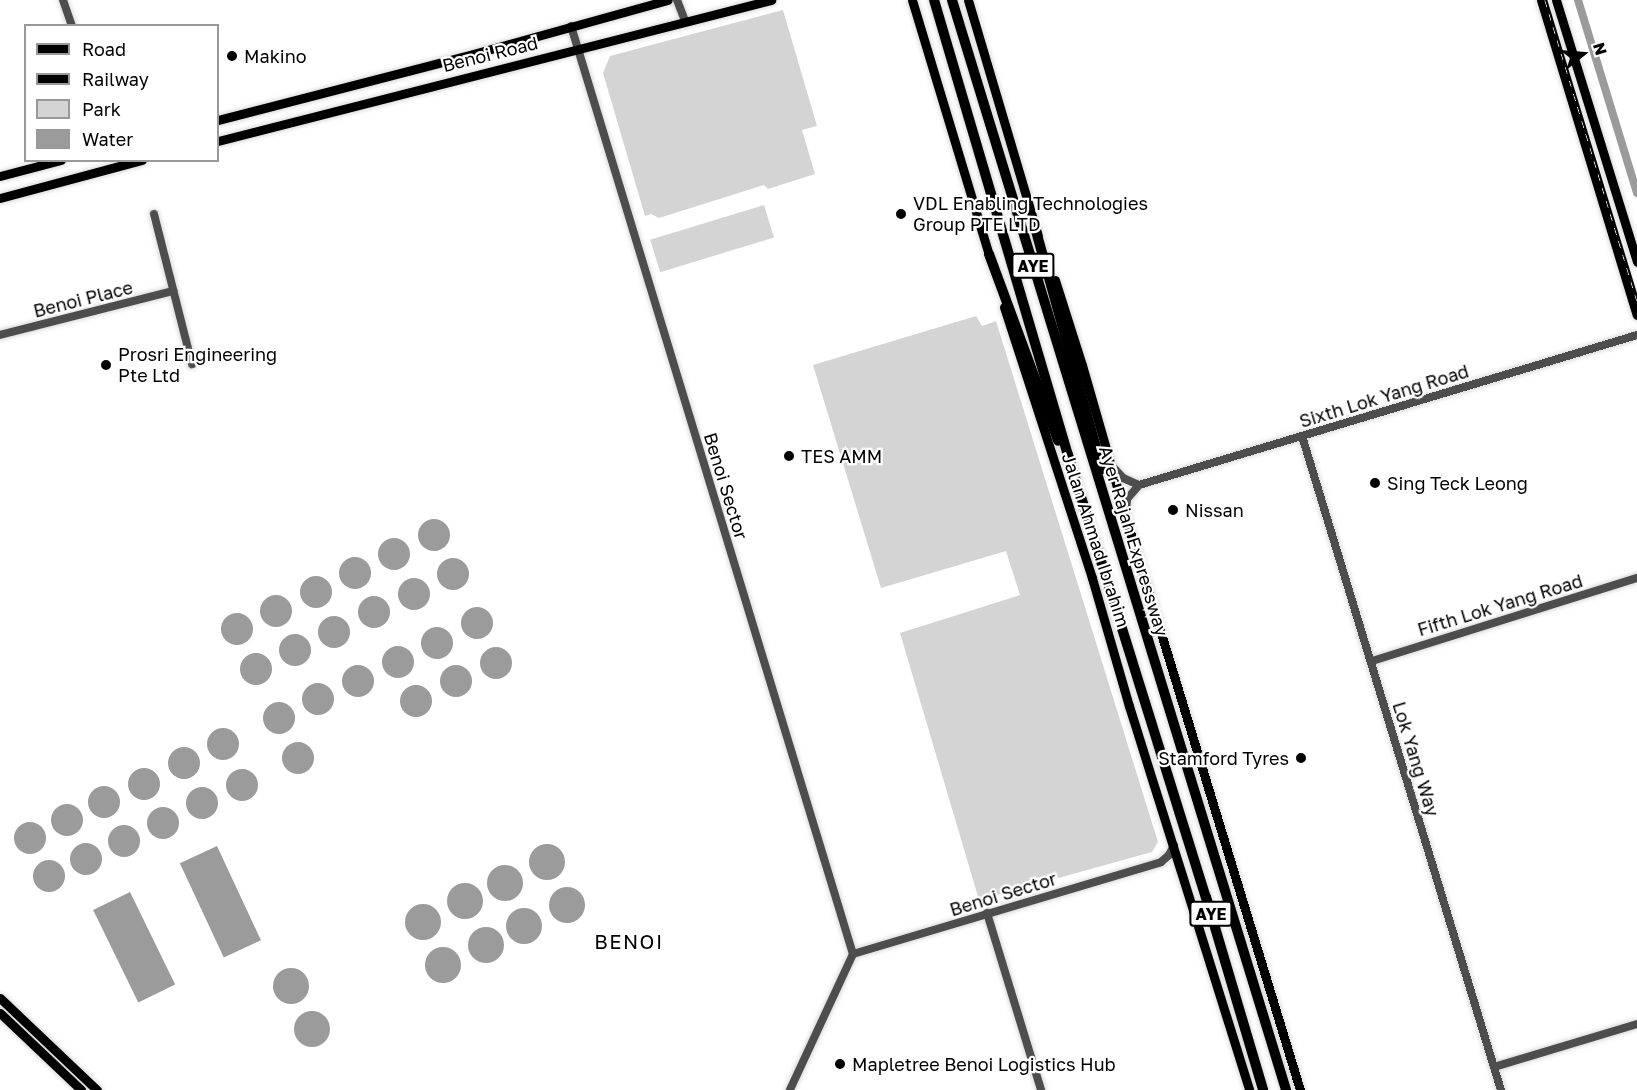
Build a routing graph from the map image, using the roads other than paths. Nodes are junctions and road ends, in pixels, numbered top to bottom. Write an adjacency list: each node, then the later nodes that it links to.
1 (63, 0): 15 (street)
2 (668, 0): 16 (main road, Benoi Road)
3 (677, 0): 14 (street)
4 (771, 0): 14 (main road, Benoi Road)
5 (903, 0): 13 (main road)
6 (912, 0): 13 (main road, Jalan Ahmad Ibrahim)
7 (918, 0): 13 (main road)
8 (934, 0): 34 (highway, Ayer Rajah Expressway / AYE)
9 (952, 0): 38 (highway, Ayer Rajah Expressway / AYE)
10 (1540, 0): 29 (main road)
11 (1556, 0): 27 (main road)
12 (970, 3): 25 (main road, Jalan Ahmad Ibrahim)
13 (917, 14): 26 (main road, Jalan Ahmad Ibrahim)
14 (685, 21): 17 (main road, Benoi Road)
15 (71, 24)
16 (572, 26): 17 (street, Benoi Sector); 18 (main road, Benoi Road)
17 (578, 49): 19 (main road, Benoi Road); 45 (street, Benoi Sector)
18 (219, 120)
19 (219, 141)
20 (53, 162): 22 (main road)
21 (122, 163): 23 (main road)
22 (0, 176)
23 (0, 198)
24 (154, 214): 28 (street)
25 (1036, 231): 35 (main road, Jalan Ahmad Ibrahim); 38 (highway)
26 (989, 254): 34 (highway); 41 (main road, Jalan Ahmad Ibrahim)
27 (1637, 262)
28 (173, 291): 30 (street, Benoi Place); 32 (street)
29 (1637, 315)
30 (0, 335)
31 (1637, 335): 33 (street, Sixth Lok Yang Road)
32 (192, 364)
33 (1302, 436): 36 (street, Sixth Lok Yang Road); 40 (street, Lok Yang Way)
34 (1068, 455): 55 (highway, Ayer Rajah Expressway / AYE)
35 (1112, 466): 36 (street); 37 (main road, Jalan Ahmad Ibrahim)
36 (1139, 485): 37 (street)
37 (1125, 515): 57 (main road, Jalan Ahmad Ibrahim)
38 (1114, 531): 56 (highway, Ayer Rajah Expressway / AYE)
39 (1637, 578): 40 (street, Fifth Lok Yang Road)
40 (1371, 661): 49 (street, Lok Yang Way)
41 (1173, 845): 42 (street); 43 (main road, Jalan Ahmad Ibrahim)
42 (1161, 862): 43 (street); 44 (street, Benoi Sector)
43 (1181, 870): 54 (main road, Jalan Ahmad Ibrahim)
44 (987, 913): 45 (street, Benoi Sector); 53 (street)
45 (853, 954): 52 (street)
46 (0, 998): 51 (main road)
47 (0, 1013): 50 (main road)
48 (1637, 1024): 49 (street)
49 (1494, 1067): 58 (street, Lok Yang Way)
50 (81, 1090)
51 (97, 1090)
52 (790, 1090)
53 (1041, 1090)
54 (1249, 1090)
55 (1263, 1090)
56 (1286, 1090)
57 (1300, 1090)
58 (1501, 1090)

